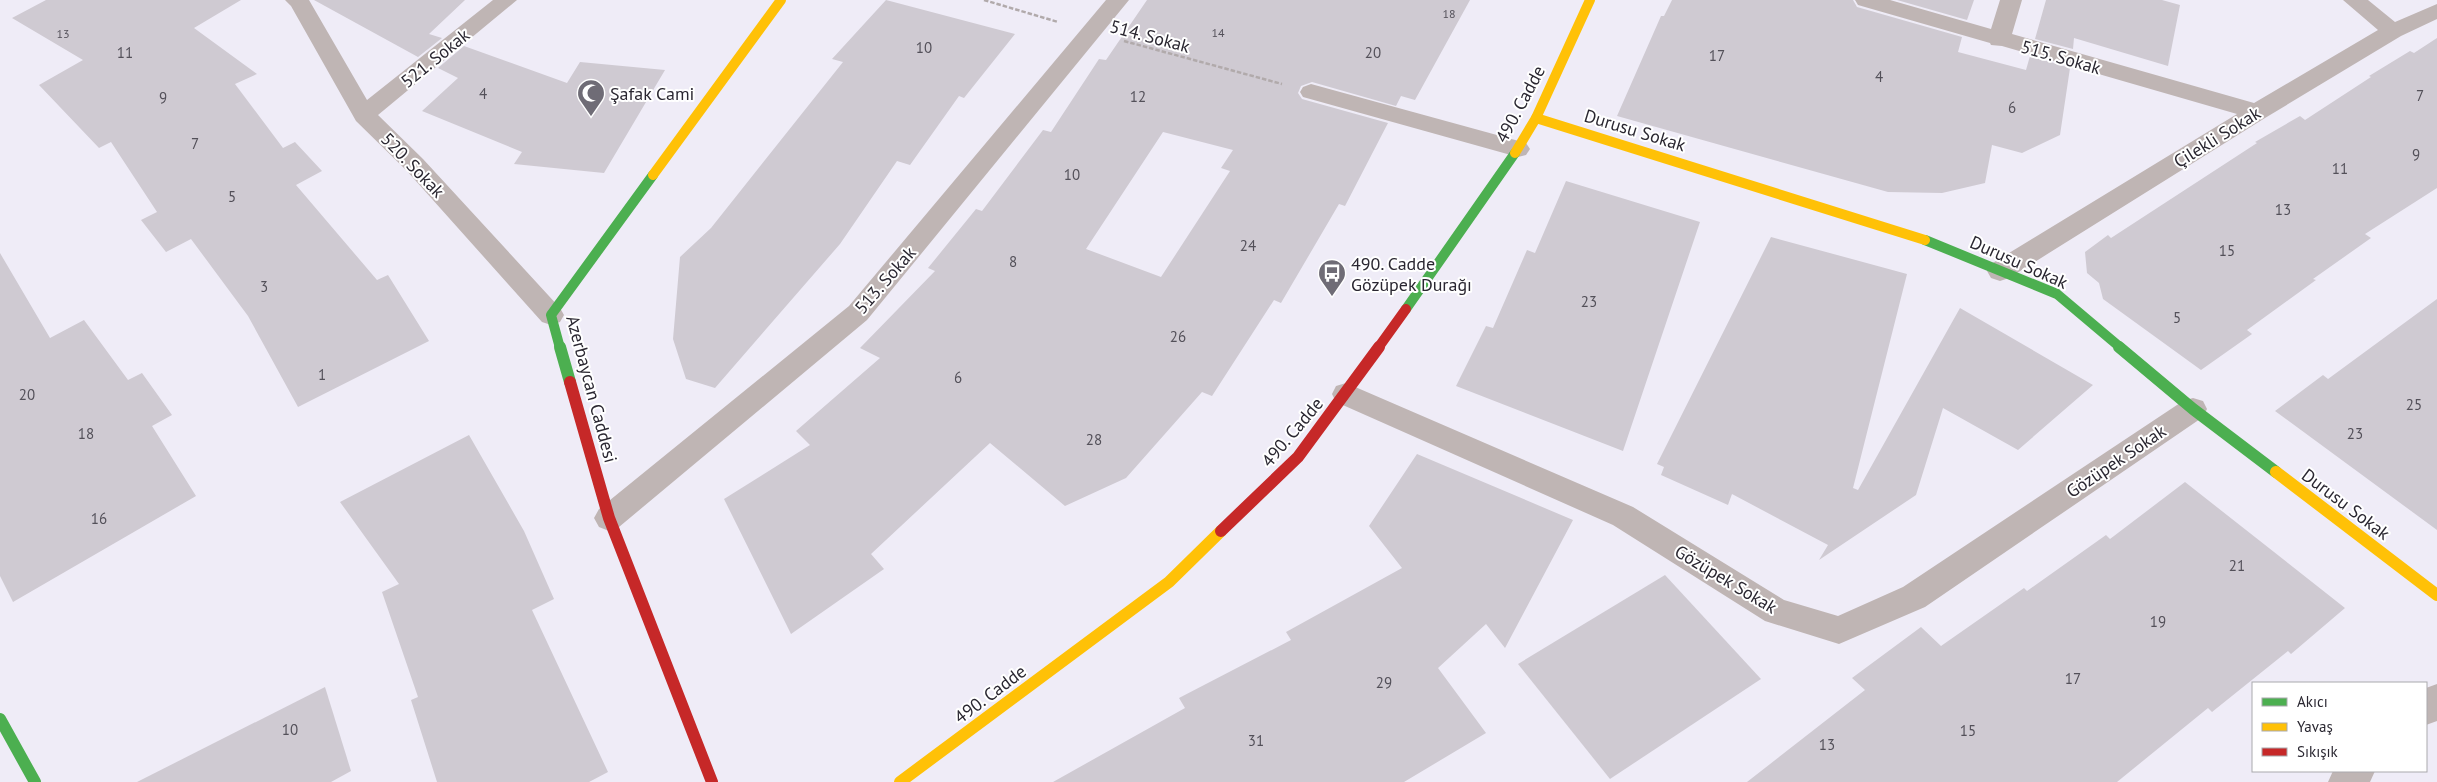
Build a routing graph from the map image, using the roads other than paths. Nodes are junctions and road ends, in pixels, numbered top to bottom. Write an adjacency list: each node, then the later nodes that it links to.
1 (296, 0): 14 (street, 520. Sokak)
2 (506, 0): 14 (street, 521. Sokak)
3 (781, 0): 18 (street, Azerbaycan Caddesi)
4 (1118, 0): 21 (street, 513. Sokak)
5 (1590, 0): 15 (street, 490. Cadde)
6 (1866, 0): 11 (street, 515. Sokak)
7 (2011, 0): 11 (street)
8 (2354, 0): 10 (street)
9 (2437, 11): 10 (street, Çilekli Sokak)
10 (2394, 31): 13 (street, Çilekli Sokak)
11 (1999, 40): 13 (street, 515. Sokak)
12 (1311, 92): 16 (street)
13 (2257, 112): 17 (street, Çilekli Sokak)
14 (364, 115): 18 (street, 520. Sokak)
15 (1536, 118): 16 (street, 490. Cadde); 17 (street, Durusu Sokak)
16 (1518, 149): 19 (street, 490. Cadde)
17 (2000, 271): 20 (street, Durusu Sokak)
18 (551, 315): 21 (street, Azerbaycan Caddesi)
19 (1346, 394): 20 (street, Gözüpek Sokak); 29 (street, 490. Cadde)
20 (2193, 409): 22 (street, Durusu Sokak)
21 (609, 518): 28 (street, Azerbaycan Caddesi)
22 (2437, 596)
23 (2437, 700): 24 (street)
24 (2427, 709)
25 (0, 719): 27 (street)
26 (2357, 772): 30 (street)
27 (35, 782)
28 (712, 782)
29 (900, 782)
30 (2345, 782)

